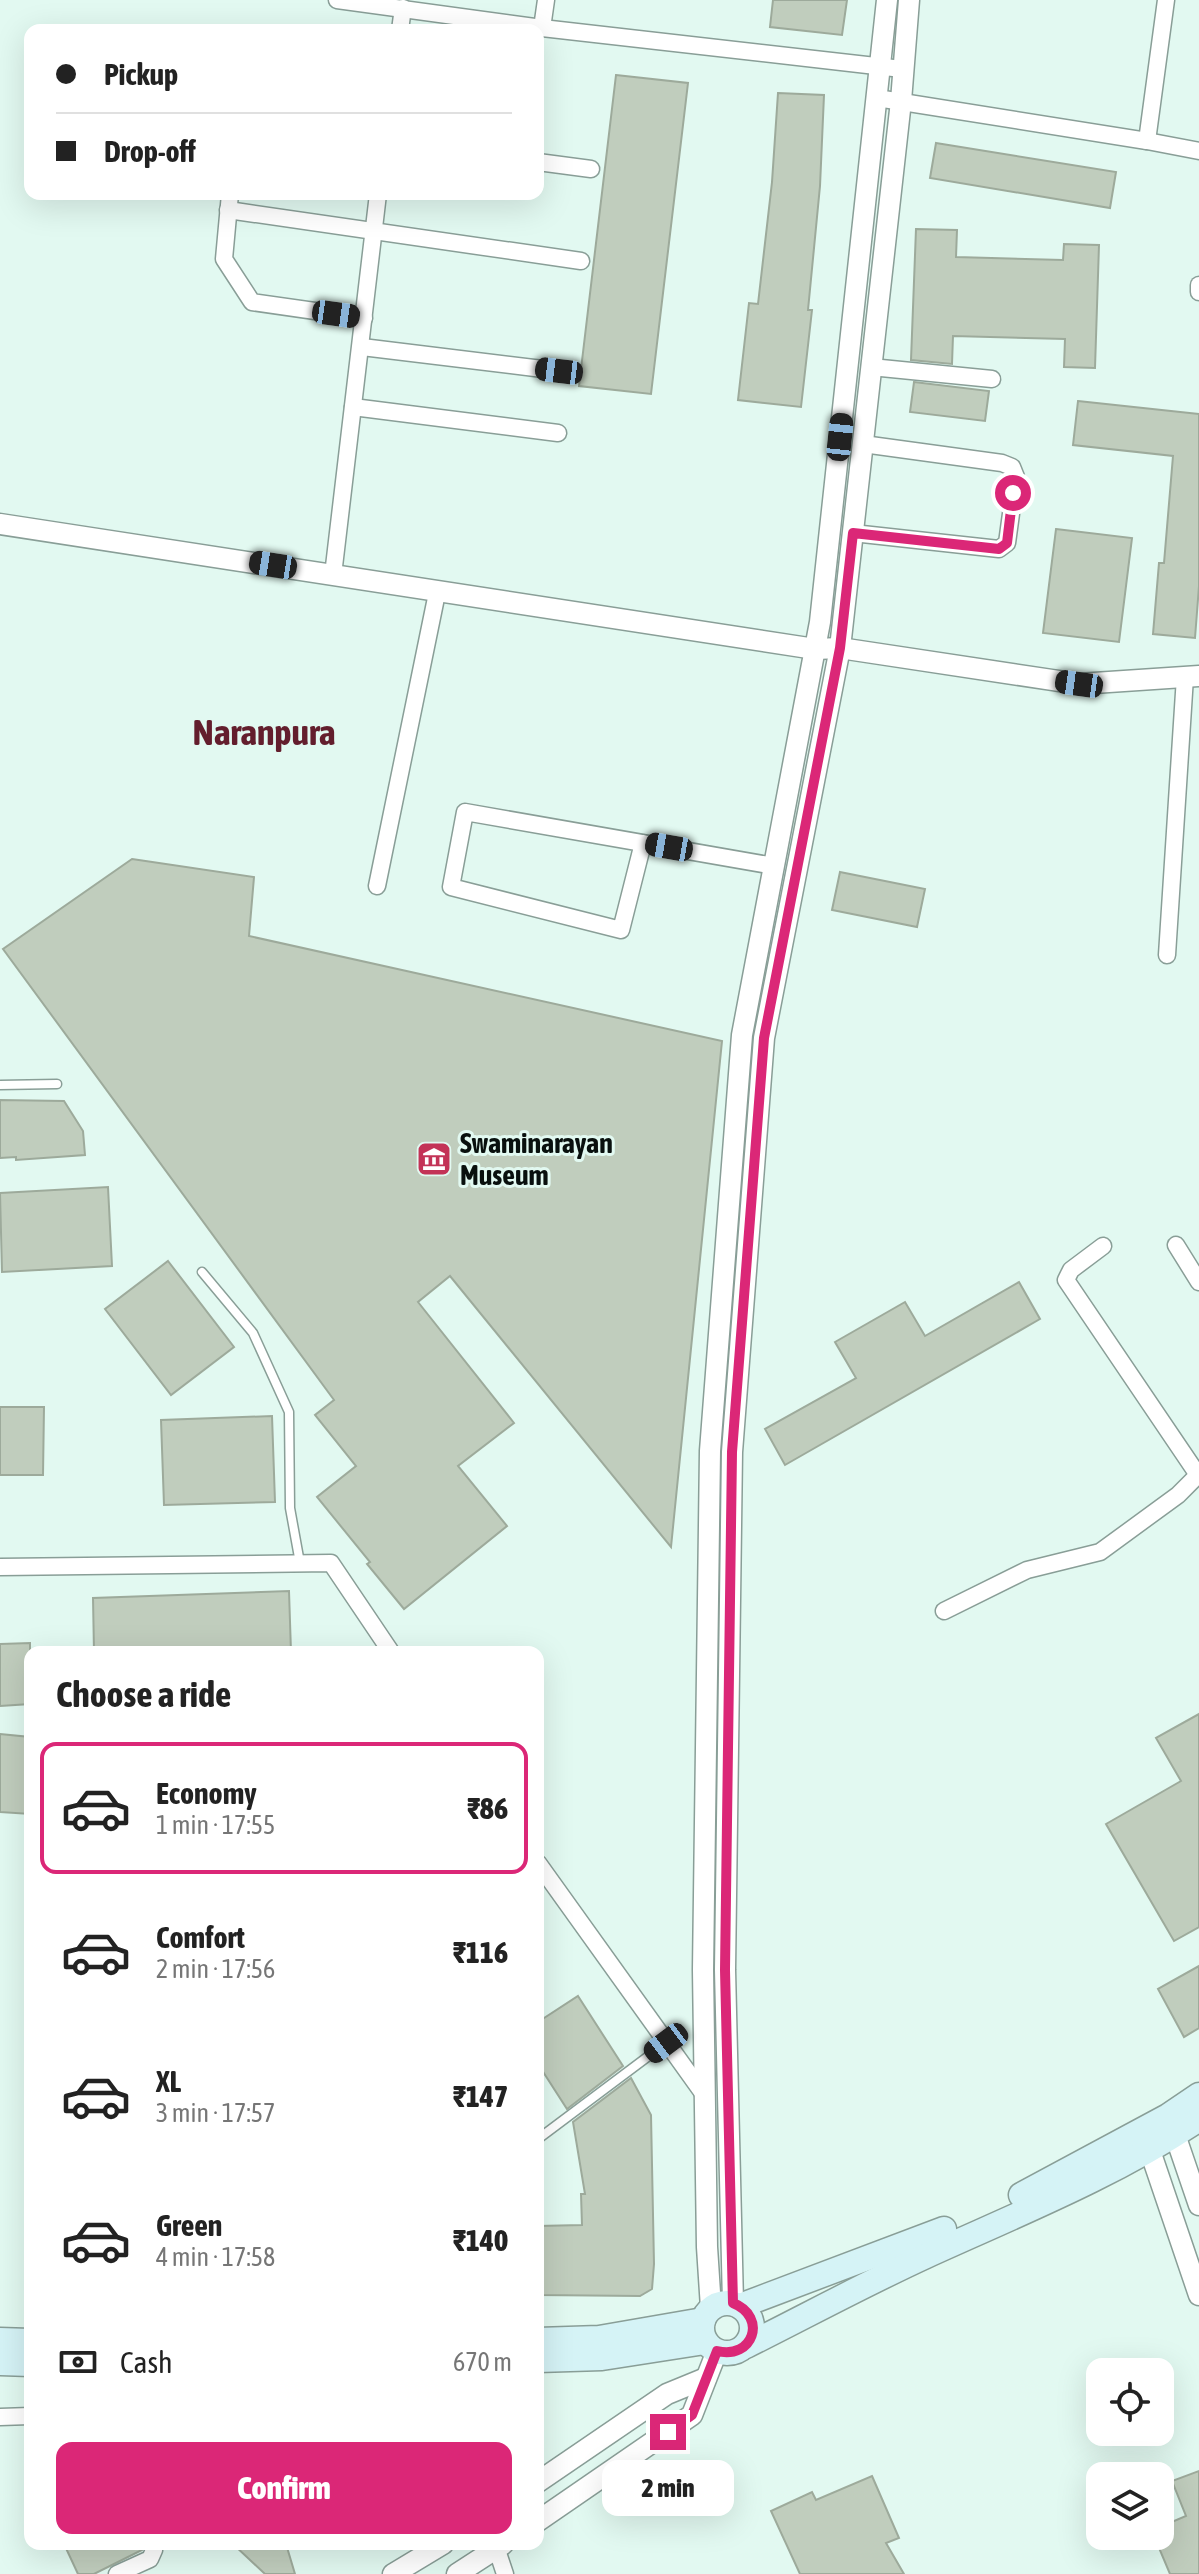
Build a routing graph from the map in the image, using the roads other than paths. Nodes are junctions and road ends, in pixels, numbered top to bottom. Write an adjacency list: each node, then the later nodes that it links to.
1 (337, 0): 6 (street)
2 (546, 0): 9 (street)
3 (887, 0): 11 (street)
4 (909, 0): 12 (street)
5 (1166, 0): 15 (street)
6 (403, 8): 7 (street); 8 (street)
7 (401, 24)
8 (514, 24)
9 (543, 24)
10 (544, 28): 11 (street)
11 (880, 66): 12 (street); 13 (street)
12 (902, 69): 14 (street)
13 (877, 98): 14 (street); 38 (street)
14 (901, 101): 15 (street); 27 (street)
15 (1147, 141): 16 (street)
16 (1199, 151)
17 (544, 163): 18 (street)
18 (591, 169)
19 (377, 200): 21 (street)
20 (229, 202): 21 (street); 25 (street)
21 (374, 233): 22 (street); 25 (street)
22 (581, 261)
23 (1199, 285): 24 (street)
24 (1199, 292)
25 (364, 318): 26 (street)
26 (362, 347): 28 (street); 30 (street)
27 (871, 367): 29 (street); 32 (street)
28 (559, 371)
29 (992, 379)
30 (353, 407): 31 (street); 35 (street)
31 (558, 433)
32 (863, 444): 34 (street); 34 (street)
33 (0, 524): 35 (street)
34 (853, 533): 37 (street)
35 (333, 575): 36 (street)
36 (437, 593): 38 (street); 42 (street)
37 (840, 648): 38 (street); 39 (street); 65 (street)
38 (815, 649): 41 (street)
39 (1192, 676): 43 (street)
40 (643, 843): 40 (street); 41 (street)
41 (774, 866): 58 (street)
42 (377, 886)
43 (1167, 955)
44 (57, 1084): 45 (lane)
45 (0, 1085)
46 (1176, 1245): 49 (street)
47 (1103, 1246): 50 (street)
48 (202, 1272): 51 (lane)
49 (1199, 1282)
50 (1198, 1475): 53 (street)
51 (301, 1564): 52 (street); 54 (street)
52 (0, 1567)
53 (944, 1611)
54 (387, 1646)
55 (544, 1871): 56 (street)
56 (666, 2043): 58 (street); 61 (lane)
57 (1199, 2095): 60 (main road)
58 (705, 2096): 65 (street)
59 (1199, 2119): 60 (main road)
60 (1172, 2125): 62 (main road); 63 (street)
61 (544, 2134)
62 (1147, 2139): 64 (street); 65 (main road); 69 (main road)
63 (1199, 2205)
64 (1199, 2295)
65 (718, 2322): 67 (main road); 69 (main road); 69 (main road); 70 (main road); 73 (street)
66 (0, 2340): 68 (main road)
67 (544, 2340)
68 (24, 2341)
69 (746, 2346)
70 (544, 2360)
71 (0, 2363): 72 (main road)
72 (24, 2364)
73 (706, 2378): 76 (street); 77 (street)
74 (24, 2416): 75 (street)
75 (0, 2417)
76 (544, 2478)
77 (544, 2517)
78 (154, 2550): 82 (street)
79 (433, 2550): 83 (street)
80 (491, 2550): 84 (street)
81 (499, 2550): 85 (street)
82 (117, 2574)
83 (393, 2574)
84 (457, 2574)
85 (505, 2574)

